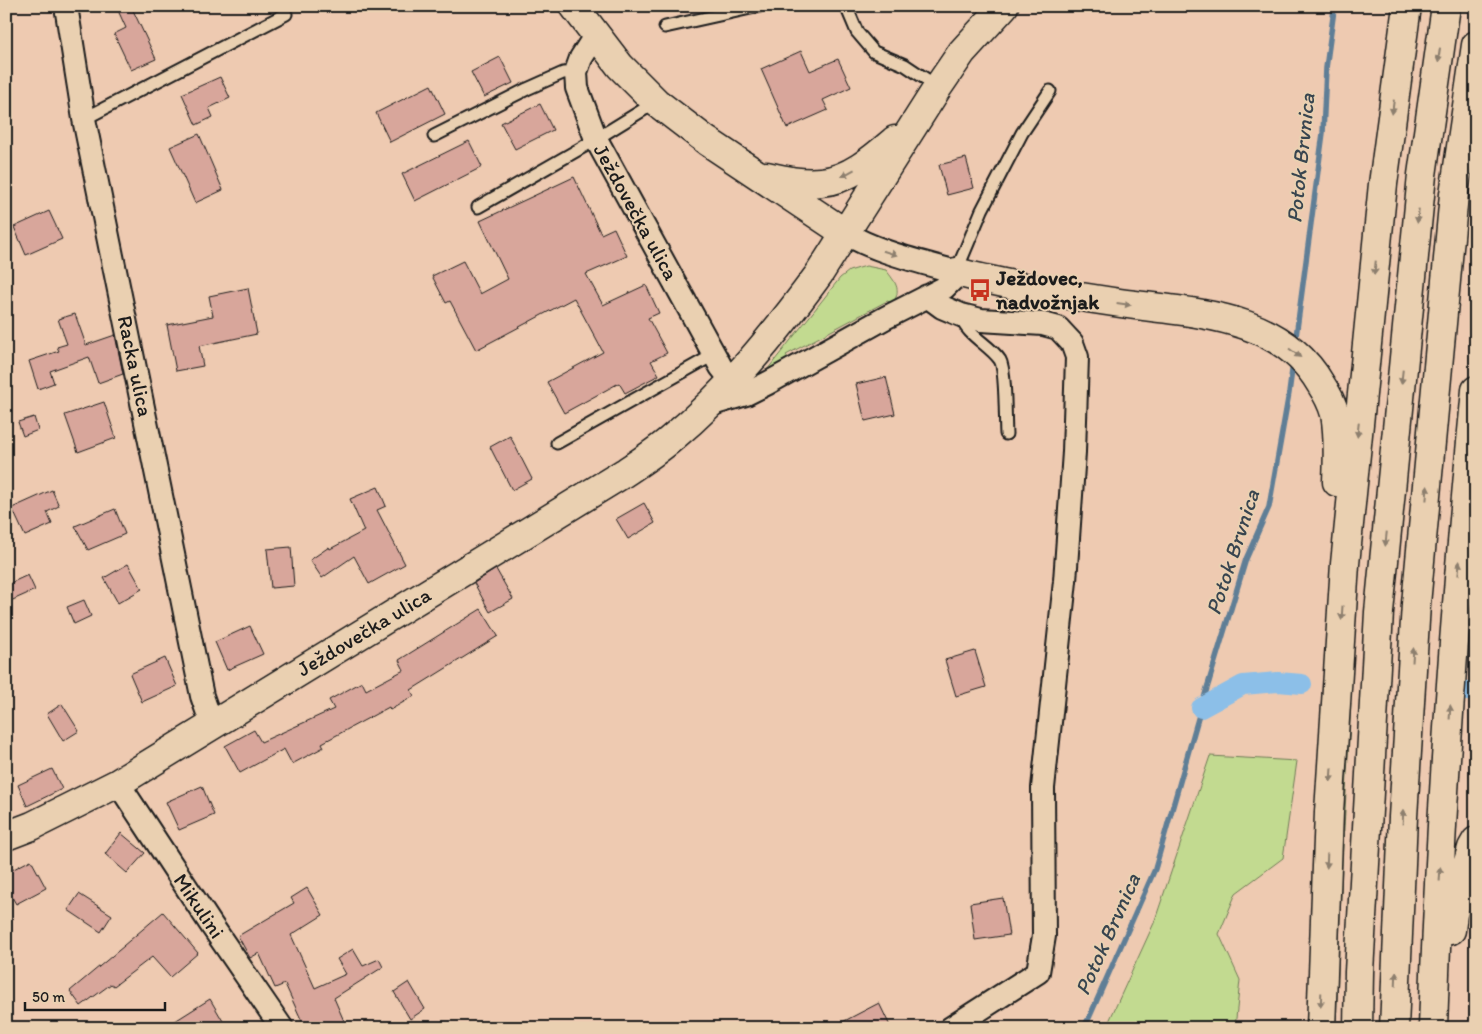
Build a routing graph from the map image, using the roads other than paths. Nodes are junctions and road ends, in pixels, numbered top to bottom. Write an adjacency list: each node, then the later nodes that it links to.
1 (66, 6): 16 (street, Racka ulica)
2 (574, 6): 10 (main road)
3 (760, 6): 9 (lane)
4 (846, 6): 13 (lane)
5 (1004, 6): 13 (main road, Ježdovečka ulica)
6 (1406, 6): 32 (main road, one-way to 32)
7 (1446, 6): 40 (main road, one-way to 40)
8 (286, 14): 16 (lane)
9 (665, 26)
10 (595, 36): 12 (street); 15 (main road)
11 (1476, 45): 41 (main road, one-way to 11)
12 (576, 72): 18 (lane); 19 (street, Ježdovečka ulica)
13 (938, 87): 17 (main road, Ježdovečka ulica)
14 (1050, 91): 23 (lane)
15 (656, 102): 19 (lane); 20 (main road)
16 (84, 119): 33 (street, Racka ulica)
17 (914, 122): 20 (main road, one-way to 20); 22 (main road, Ježdovečka ulica)
18 (434, 136)
19 (596, 139): 21 (lane); 26 (street, Ježdovečka ulica)
20 (757, 174): 22 (main road)
21 (478, 207)
22 (845, 233): 23 (street, one-way to 23); 27 (main road, Ježdovečka ulica)
23 (956, 272): 24 (street, Ježdovečka ulica); 32 (main road, one-way to 32)
24 (927, 296): 25 (street); 29 (street, Ježdovečka ulica)
25 (961, 315): 30 (lane); 38 (street)
26 (715, 354): 27 (street, Ježdovečka ulica); 31 (lane)
27 (732, 381): 29 (main road, Ježdovečka ulica)
28 (1476, 390): 42 (main road, one-way to 28)
29 (709, 406): 33 (main road, Ježdovečka ulica)
30 (1006, 434)
31 (557, 443)
32 (1345, 564): 39 (main road, one-way to 39)
33 (212, 725): 34 (main road, Ježdovečka ulica)
34 (118, 783): 35 (main road, Ježdovečka ulica); 37 (street, Mikulini)
35 (6, 836)
36 (1476, 841): 42 (main road)
37 (282, 1028)
38 (952, 1028)
39 (1321, 1028)
40 (1358, 1028)
41 (1394, 1028)
42 (1434, 1028)

